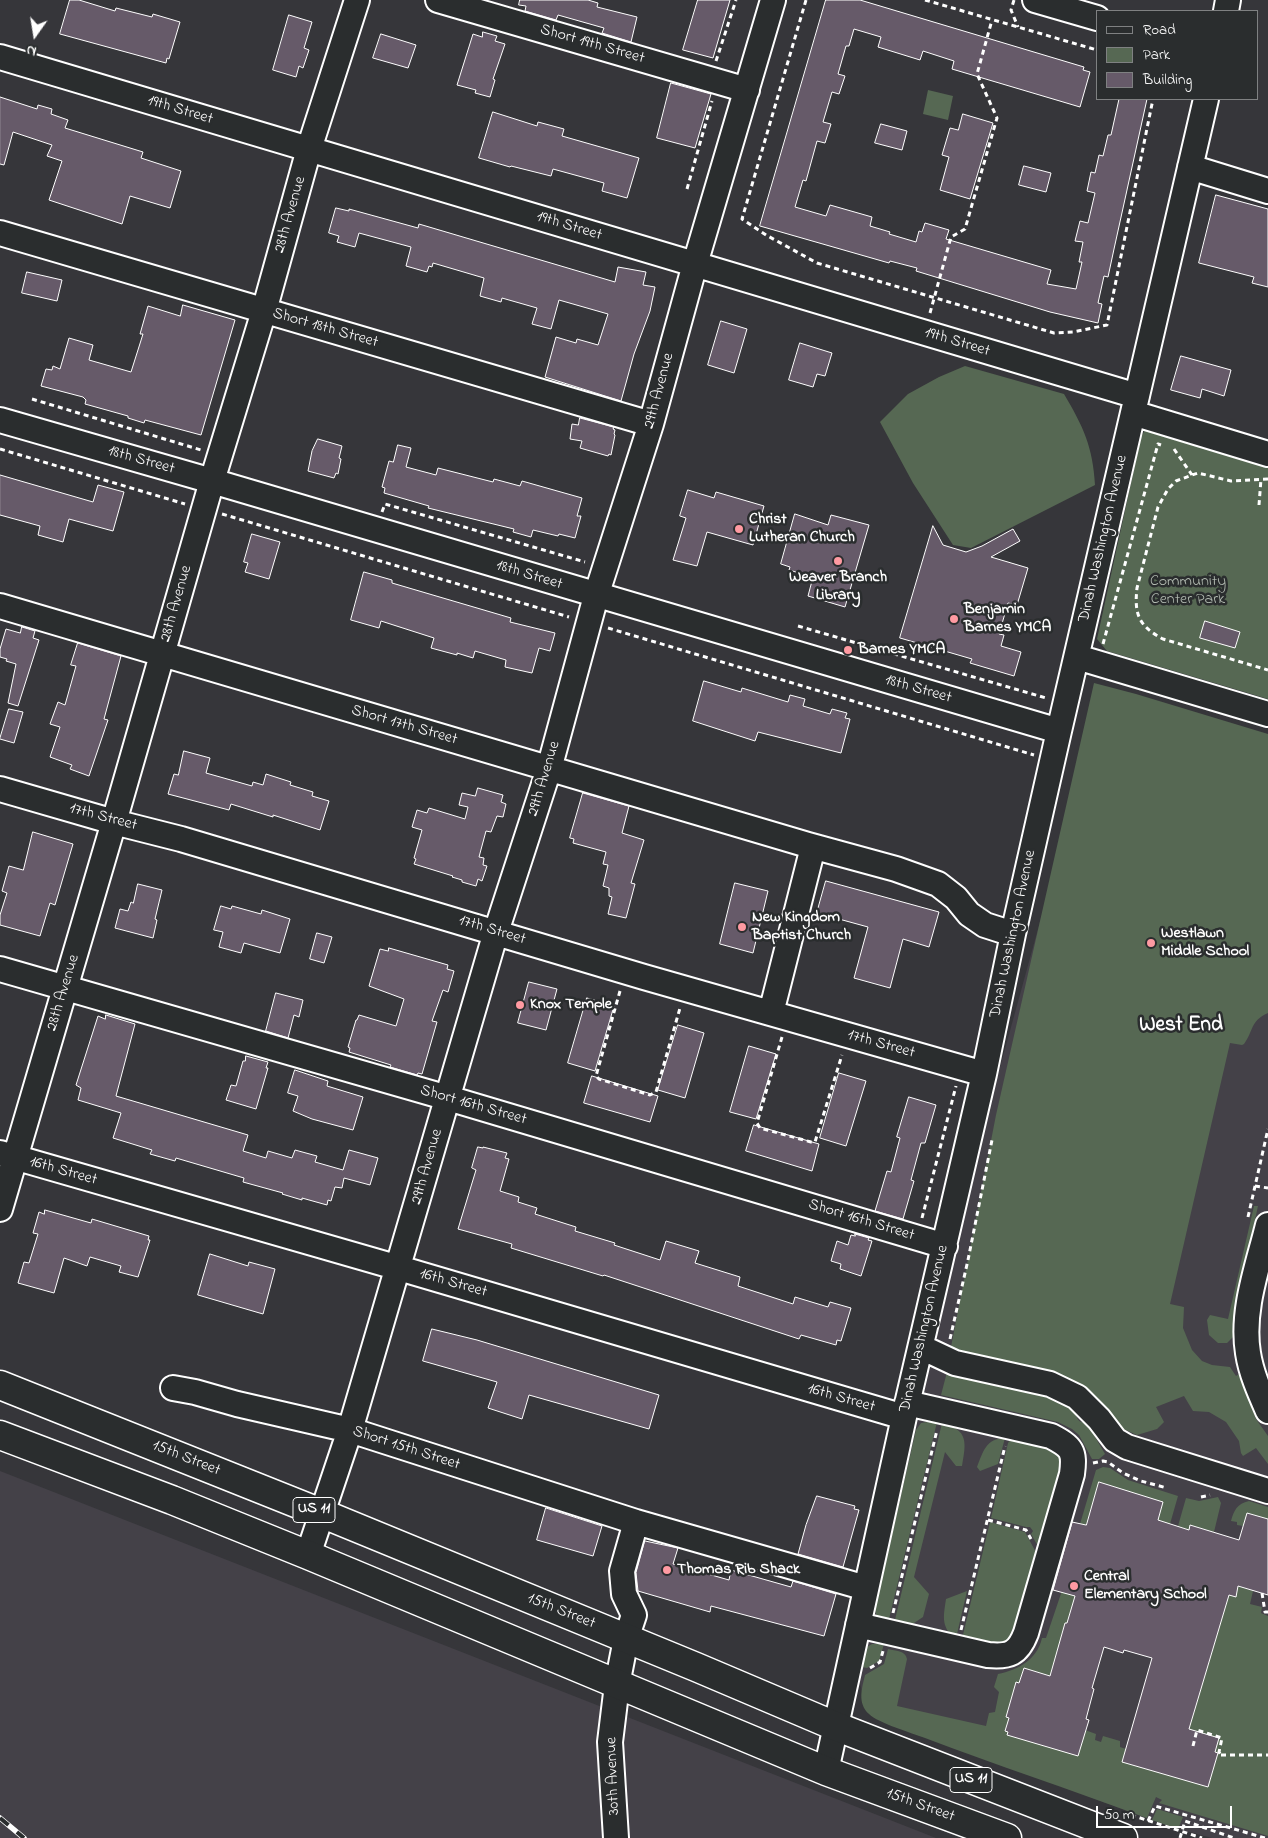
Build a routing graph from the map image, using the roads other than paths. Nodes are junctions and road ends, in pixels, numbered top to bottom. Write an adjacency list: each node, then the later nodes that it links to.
1 (356, 0): 9 (street, 28th Avenue)
2 (438, 0): 7 (street, Short 19th Street)
3 (773, 0): 7 (street, 29th Avenue)
4 (1035, 0): 5 (street)
5 (1096, 18)
6 (0, 57): 9 (street, 19th Street)
7 (747, 90): 13 (street, 29th Avenue)
8 (1206, 100): 10 (street, Dinah Washington Avenue)
9 (309, 149): 13 (street, 19th Street); 14 (street, 28th Avenue)
10 (1190, 167): 11 (street); 15 (street, Dinah Washington Avenue)
11 (1268, 190)
12 (0, 233): 14 (street, Short 18th Street)
13 (694, 264): 15 (street, 19th Street); 17 (street, 29th Avenue)
14 (264, 311): 17 (street, Short 18th Street); 19 (street, 28th Avenue)
15 (1135, 405): 18 (street, 19th Street); 23 (street, Dinah Washington Avenue)
16 (0, 420): 19 (street, 18th Street)
17 (651, 424): 20 (street, 29th Avenue)
18 (1268, 454)
19 (212, 481): 20 (street, 18th Street); 22 (street, 28th Avenue)
20 (596, 596): 25 (street, 18th Street); 26 (street, 29th Avenue)
21 (0, 606): 22 (street, Short 17th Street)
22 (163, 654): 26 (street, Short 17th Street); 28 (street, 28th Avenue)
23 (1087, 660): 24 (street); 25 (street, Dinah Washington Avenue)
24 (1268, 714)
25 (1059, 731): 31 (street, Dinah Washington Avenue)
26 (549, 768): 29 (street, Short 17th Street); 30 (street, 29th Avenue)
27 (0, 788): 28 (street, 17th Street)
28 (114, 822): 30 (street, 17th Street); 33 (street, 28th Avenue)
29 (811, 846): 31 (street, Short 17th Street); 34 (street)
30 (496, 932): 34 (street, 17th Street); 36 (street, 29th Avenue)
31 (1013, 934): 35 (street, Dinah Washington Avenue)
32 (0, 970): 33 (street, Short 16th Street)
33 (66, 988): 36 (street, Short 16th Street); 37 (street, 28th Avenue)
34 (779, 1015): 35 (street, 17th Street)
35 (984, 1074): 40 (street, Dinah Washington Avenue)
36 (448, 1098): 40 (street, Short 16th Street); 41 (street, 29th Avenue)
37 (7, 1156): 38 (street, 28th Avenue); 41 (street, 16th Street)
38 (0, 1209)
39 (1268, 1225): 43 (street)
40 (945, 1246): 42 (street, Dinah Washington Avenue)
41 (399, 1268): 46 (street, 16th Street); 48 (street, 29th Avenue)
42 (921, 1347): 46 (street, Dinah Washington Avenue); 50 (street)
43 (1258, 1353): 47 (street)
44 (0, 1385): 51 (main road, 15th Street / US 11)
45 (174, 1388): 48 (street, Short 15th Street)
46 (906, 1410): 54 (street, Dinah Washington Avenue); 55 (street, 16th Street)
47 (1268, 1411)
48 (350, 1430): 51 (street, 29th Avenue); 52 (street, Short 15th Street)
49 (0, 1435): 53 (main road, 15th Street / US 11)
50 (1268, 1491)
51 (321, 1513): 53 (street, 29th Avenue); 56 (main road, 15th Street / US 11)
52 (636, 1522): 54 (street, Short 15th Street); 56 (street)
53 (308, 1555): 57 (main road, 15th Street / US 11)
54 (866, 1588): 55 (street, Dinah Washington Avenue)
55 (858, 1625): 58 (street, Dinah Washington Avenue)
56 (626, 1639): 57 (street); 58 (main road, 15th Street / US 11)
57 (617, 1685): 59 (main road, 15th Street / US 11); 61 (street, 30th Avenue)
58 (835, 1726): 59 (street, Dinah Washington Avenue); 60 (main road, 15th Street / US 11)
59 (826, 1770): 62 (main road, 15th Street / US 11)
60 (1117, 1831)
61 (616, 1838)
62 (1007, 1838)

